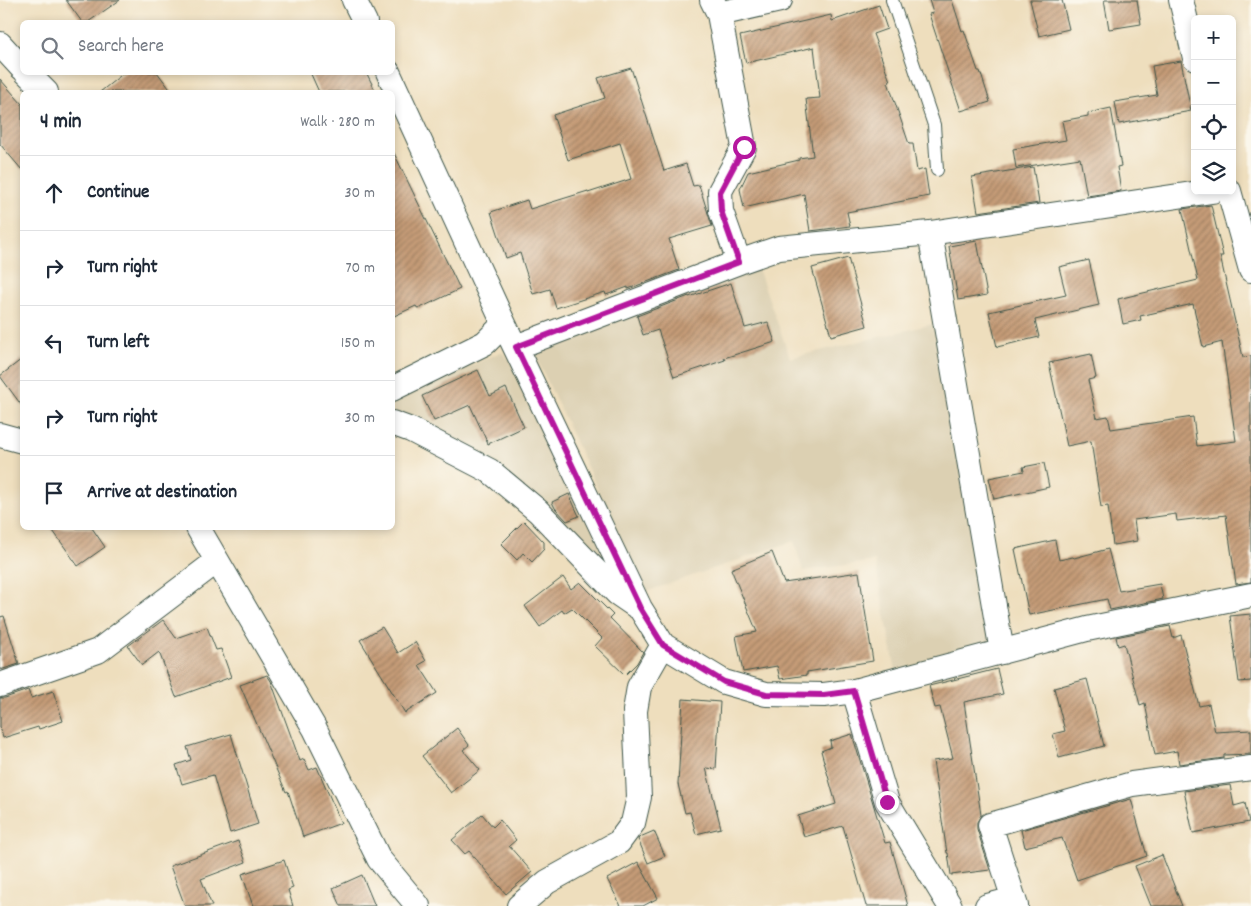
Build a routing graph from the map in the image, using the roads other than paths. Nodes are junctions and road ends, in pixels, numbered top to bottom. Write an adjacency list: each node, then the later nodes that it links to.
1 (354, 0): 6 (street)
2 (780, 0): 5 (street)
3 (892, 0): 13 (lane)
4 (1181, 0): 7 (street)
5 (716, 7): 17 (street)
6 (364, 20)
7 (1191, 41)
8 (0, 44): 9 (street)
9 (20, 66)
10 (29, 75): 12 (street)
11 (389, 75): 19 (street)
12 (44, 90)
13 (937, 170)
14 (1191, 194): 16 (street)
15 (1230, 195): 18 (street)
16 (930, 233): 17 (street); 30 (street)
17 (739, 262): 20 (street)
18 (1251, 270)
19 (504, 324): 20 (street); 21 (street)
20 (516, 347): 28 (street)
21 (395, 388)
22 (395, 424): 28 (street)
23 (0, 435): 24 (street)
24 (20, 440)
25 (199, 530): 26 (street)
26 (217, 561): 31 (street); 35 (street)
27 (1251, 595): 30 (street)
28 (640, 608): 29 (street)
29 (663, 645): 32 (street); 36 (street)
30 (1002, 652): 32 (street)
31 (0, 685)
32 (854, 691): 37 (street)
33 (1251, 768): 34 (street)
34 (1015, 902): 38 (street)
35 (418, 906)
36 (519, 906)
37 (950, 906)
38 (988, 906)

